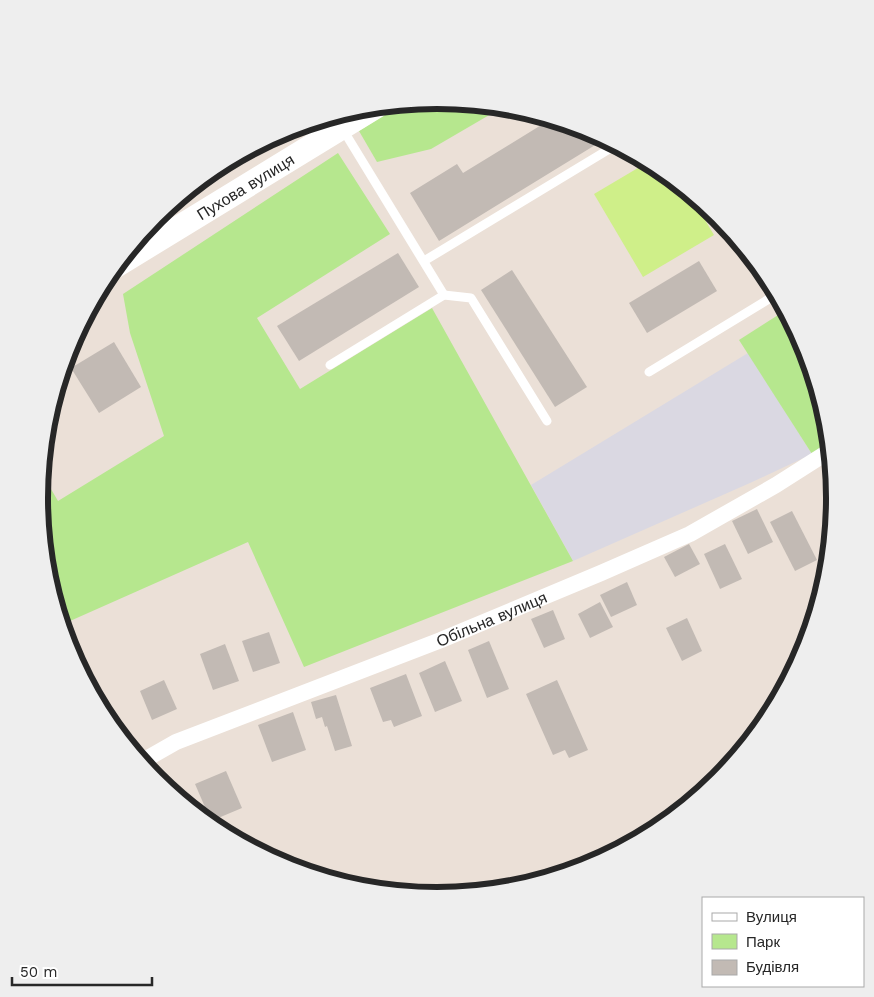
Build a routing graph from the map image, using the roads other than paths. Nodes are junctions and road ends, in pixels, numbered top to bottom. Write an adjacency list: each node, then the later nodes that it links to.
1 (361, 116): 2 (main road, Пухова вулиця)
2 (342, 128): 4 (main road, Пухова вулиця); 5 (lane)
3 (609, 149): 5 (lane)
4 (132, 256)
5 (424, 261): 6 (lane)
6 (444, 295): 8 (lane); 10 (lane)
7 (770, 298): 9 (lane)
8 (330, 366)
9 (649, 372)
10 (547, 421)
11 (824, 454): 12 (street, Обільна вулиця)
12 (147, 758)

